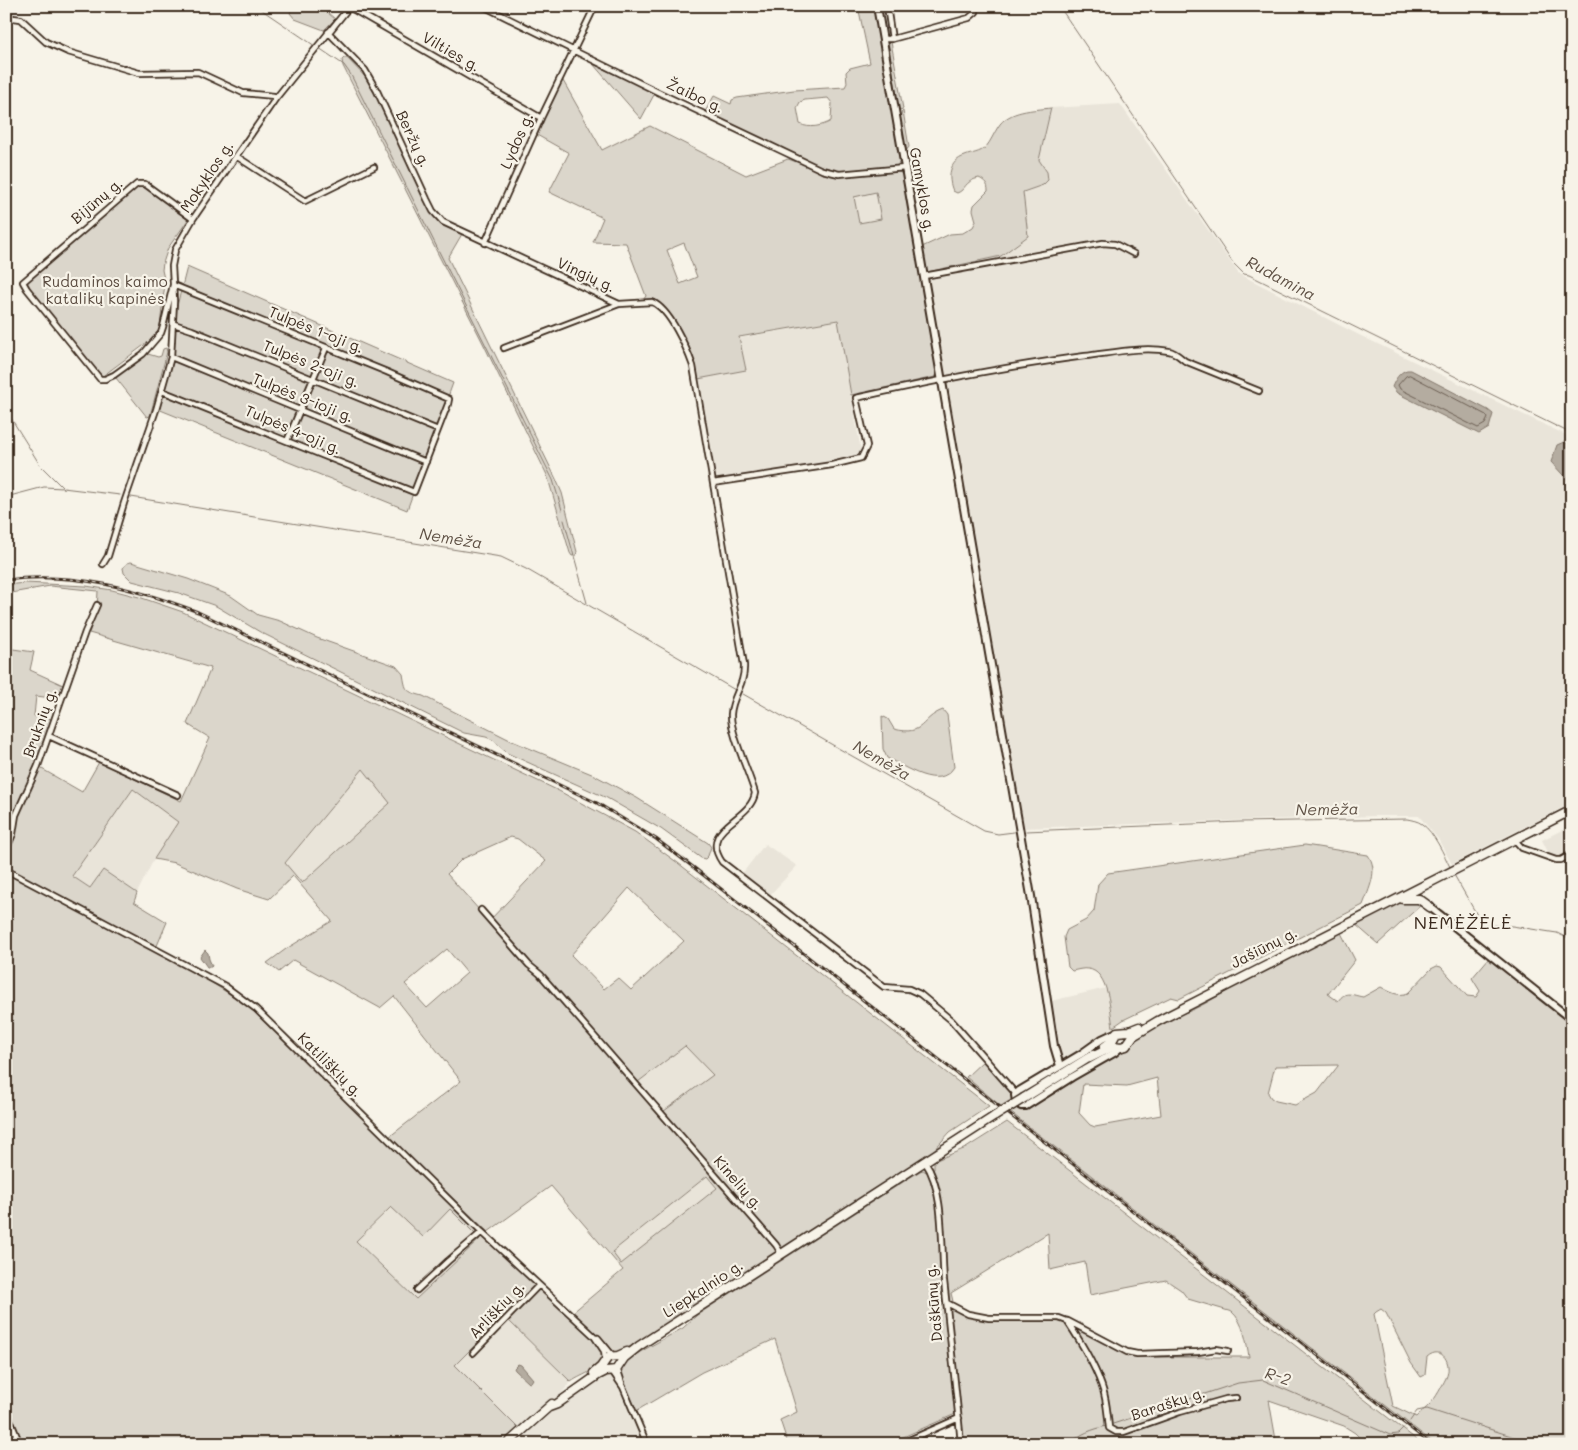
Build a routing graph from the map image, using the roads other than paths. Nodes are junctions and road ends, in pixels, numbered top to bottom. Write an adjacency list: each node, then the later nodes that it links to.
1 (482, 6): 11 (street, Žaibo g.)
2 (595, 6): 11 (street, Lydos g.)
3 (877, 6): 9 (main road, Gamyklos g.)
4 (887, 6): 10 (street)
5 (976, 6): 10 (street)
6 (349, 7): 8 (street, Mokyklos g.); 13 (street, Vilties g.)
7 (6, 21): 12 (street)
8 (328, 32): 12 (street, Mokyklos g.); 18 (street, Beržų g.)
9 (883, 39): 10 (street); 16 (main road, Gamyklos g.)
10 (892, 39)
11 (573, 51): 13 (street, Lydos g.); 16 (street, Žaibo g.)
12 (276, 98): 14 (street, Mokyklos g.)
13 (541, 118): 18 (street, Lydos g.)
14 (236, 156): 15 (street); 17 (street, Mokyklos g.)
15 (374, 167)
16 (905, 168): 20 (main road, Gamyklos g.)
17 (194, 219): 21 (street, Mokyklos g.); 24 (street, Bijūnų g.)
18 (486, 242): 22 (street, Vingių g.)
19 (1134, 254): 20 (street)
20 (924, 276): 30 (main road, Gamyklos g.)
21 (173, 285): 23 (street, Mokyklos g.); 24 (street); 26 (street, Tulpės 1-oji g.)
22 (619, 304): 27 (street, Vingių g.); 37 (street)
23 (174, 324): 25 (street, Mokyklos g.); 29 (street, Tulpės 2-oji g.)
24 (160, 333): 25 (street)
25 (172, 338): 28 (street, Mokyklos g.)
26 (326, 348): 29 (street); 34 (street, Tulpės 1-oji g.)
27 (504, 348)
28 (171, 357): 31 (street, Mokyklos g.); 33 (street, Tulpės 3-ioji g.)
29 (313, 378): 33 (street); 34 (street, Tulpės 2-oji g.)
30 (942, 379): 32 (street); 37 (street); 52 (main road, Gamyklos g.)
31 (162, 391): 35 (street, Tulpės 4-oji g.); 38 (street, Mokyklos g.)
32 (1258, 392)
33 (300, 410): 35 (street); 36 (street, Tulpės 3-ioji g.)
34 (438, 430): 36 (street)
35 (287, 441): 36 (street, Tulpės 4-oji g.)
36 (426, 462)
37 (713, 483): 53 (street)
38 (104, 564)
39 (97, 605): 40 (street, Bruknių g.)
40 (49, 736): 41 (street); 44 (street, Bruknių g.)
41 (178, 795)
42 (1572, 810): 43 (highway, Jašiūnų g.)
43 (1514, 839): 45 (street); 47 (highway, Jašiūnų g.)
44 (6, 850)
45 (1572, 854)
46 (6, 870): 55 (street, Katiliškių g.)
47 (1419, 894): 48 (highway); 51 (highway, Jašiūnų g.); 51 (highway, Jašiūnų g.)
48 (1430, 907): 50 (main road)
49 (481, 910): 56 (street, Kinelių g.)
50 (1572, 1020)
51 (1120, 1039): 52 (main road); 53 (main road); 54 (highway, Jašiūnų g., bridge)
52 (1060, 1066): 53 (main road)
53 (1016, 1094)
54 (925, 1162): 56 (highway, Liepkalnio g.); 59 (street, Daškūnų g.)
55 (482, 1232): 57 (street, Katiliškių g.); 58 (street)
56 (782, 1254): 64 (highway, Liepkalnio g.)
57 (539, 1285): 61 (street, Katiliškių g.); 63 (street, Arliškių g.)
58 (417, 1290)
59 (947, 1303): 60 (street); 67 (street, Daškūnų g.)
60 (1067, 1321): 62 (street); 65 (street, Baraškų g.)
61 (594, 1336): 64 (street, Katiliškių g.); 64 (street, Katiliškių g.)
62 (1228, 1351)
63 (473, 1353)
64 (612, 1364): 69 (highway, Liepkalnio g.); 70 (street, Katiliškių g.)
65 (1236, 1398)
66 (6, 1410): 68 (street)
67 (959, 1418): 71 (street); 72 (street, Daškūnų g.)
68 (20, 1444)
69 (507, 1444)
70 (647, 1444)
71 (900, 1444)
72 (962, 1444)

